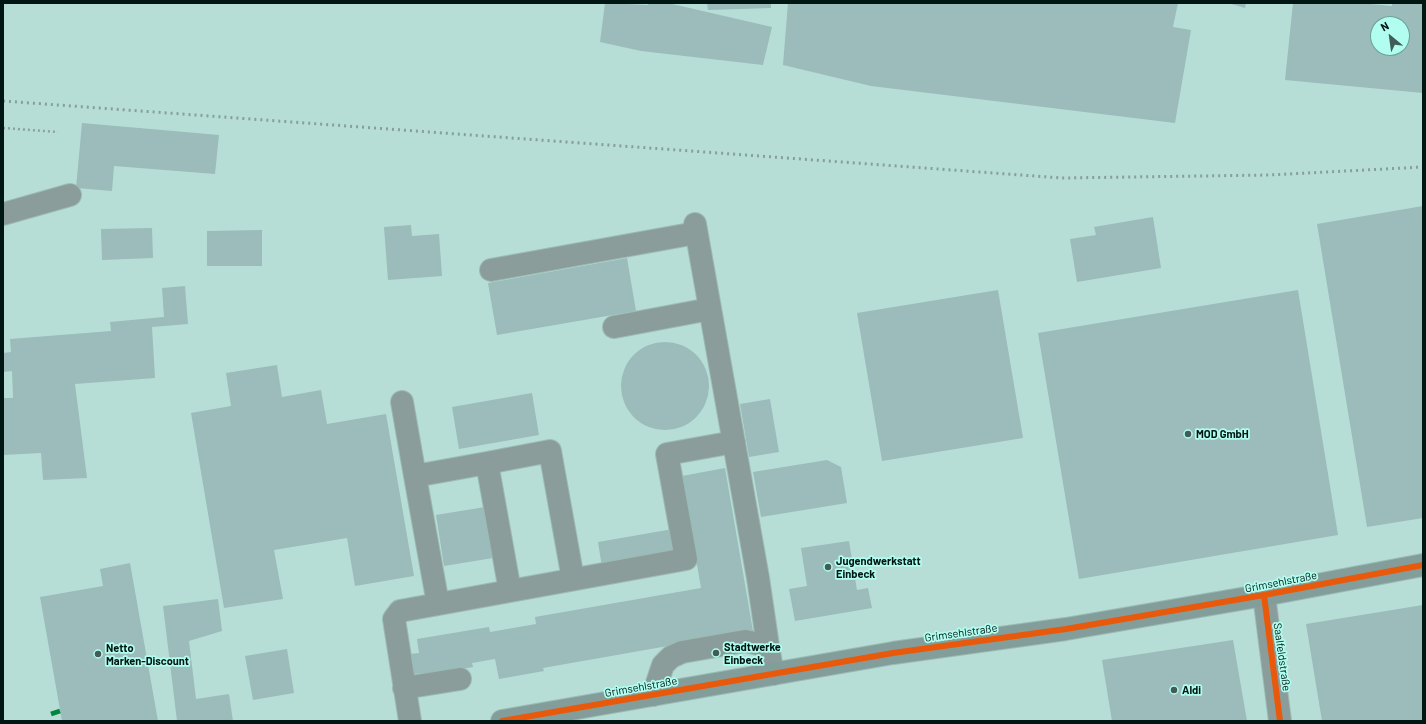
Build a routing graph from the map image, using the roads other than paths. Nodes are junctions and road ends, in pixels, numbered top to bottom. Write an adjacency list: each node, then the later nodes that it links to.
1 (70, 195): 2 (street)
2 (3, 214)
3 (491, 270): 4 (street)
4 (710, 309): 5 (street); 7 (street)
5 (614, 327)
6 (402, 402): 9 (street)
7 (734, 442): 11 (street); 15 (street)
8 (487, 463): 9 (street); 11 (street); 12 (street)
9 (415, 476): 14 (street)
10 (1423, 565): 13 (main road, Grimsehlstraße)
11 (573, 580): 12 (street)
12 (510, 591): 14 (street)
13 (1264, 595): 16 (main road, Grimsehlstraße); 22 (street, Saalfeldstraße)
14 (438, 604): 18 (street)
15 (768, 646): 16 (street); 19 (street)
16 (773, 674): 19 (main road, Grimsehlstraße)
17 (460, 679): 18 (street)
18 (404, 688): 20 (street)
19 (653, 695): 21 (main road, Grimsehlstraße)
20 (410, 721)
21 (502, 721)
22 (1280, 721)

